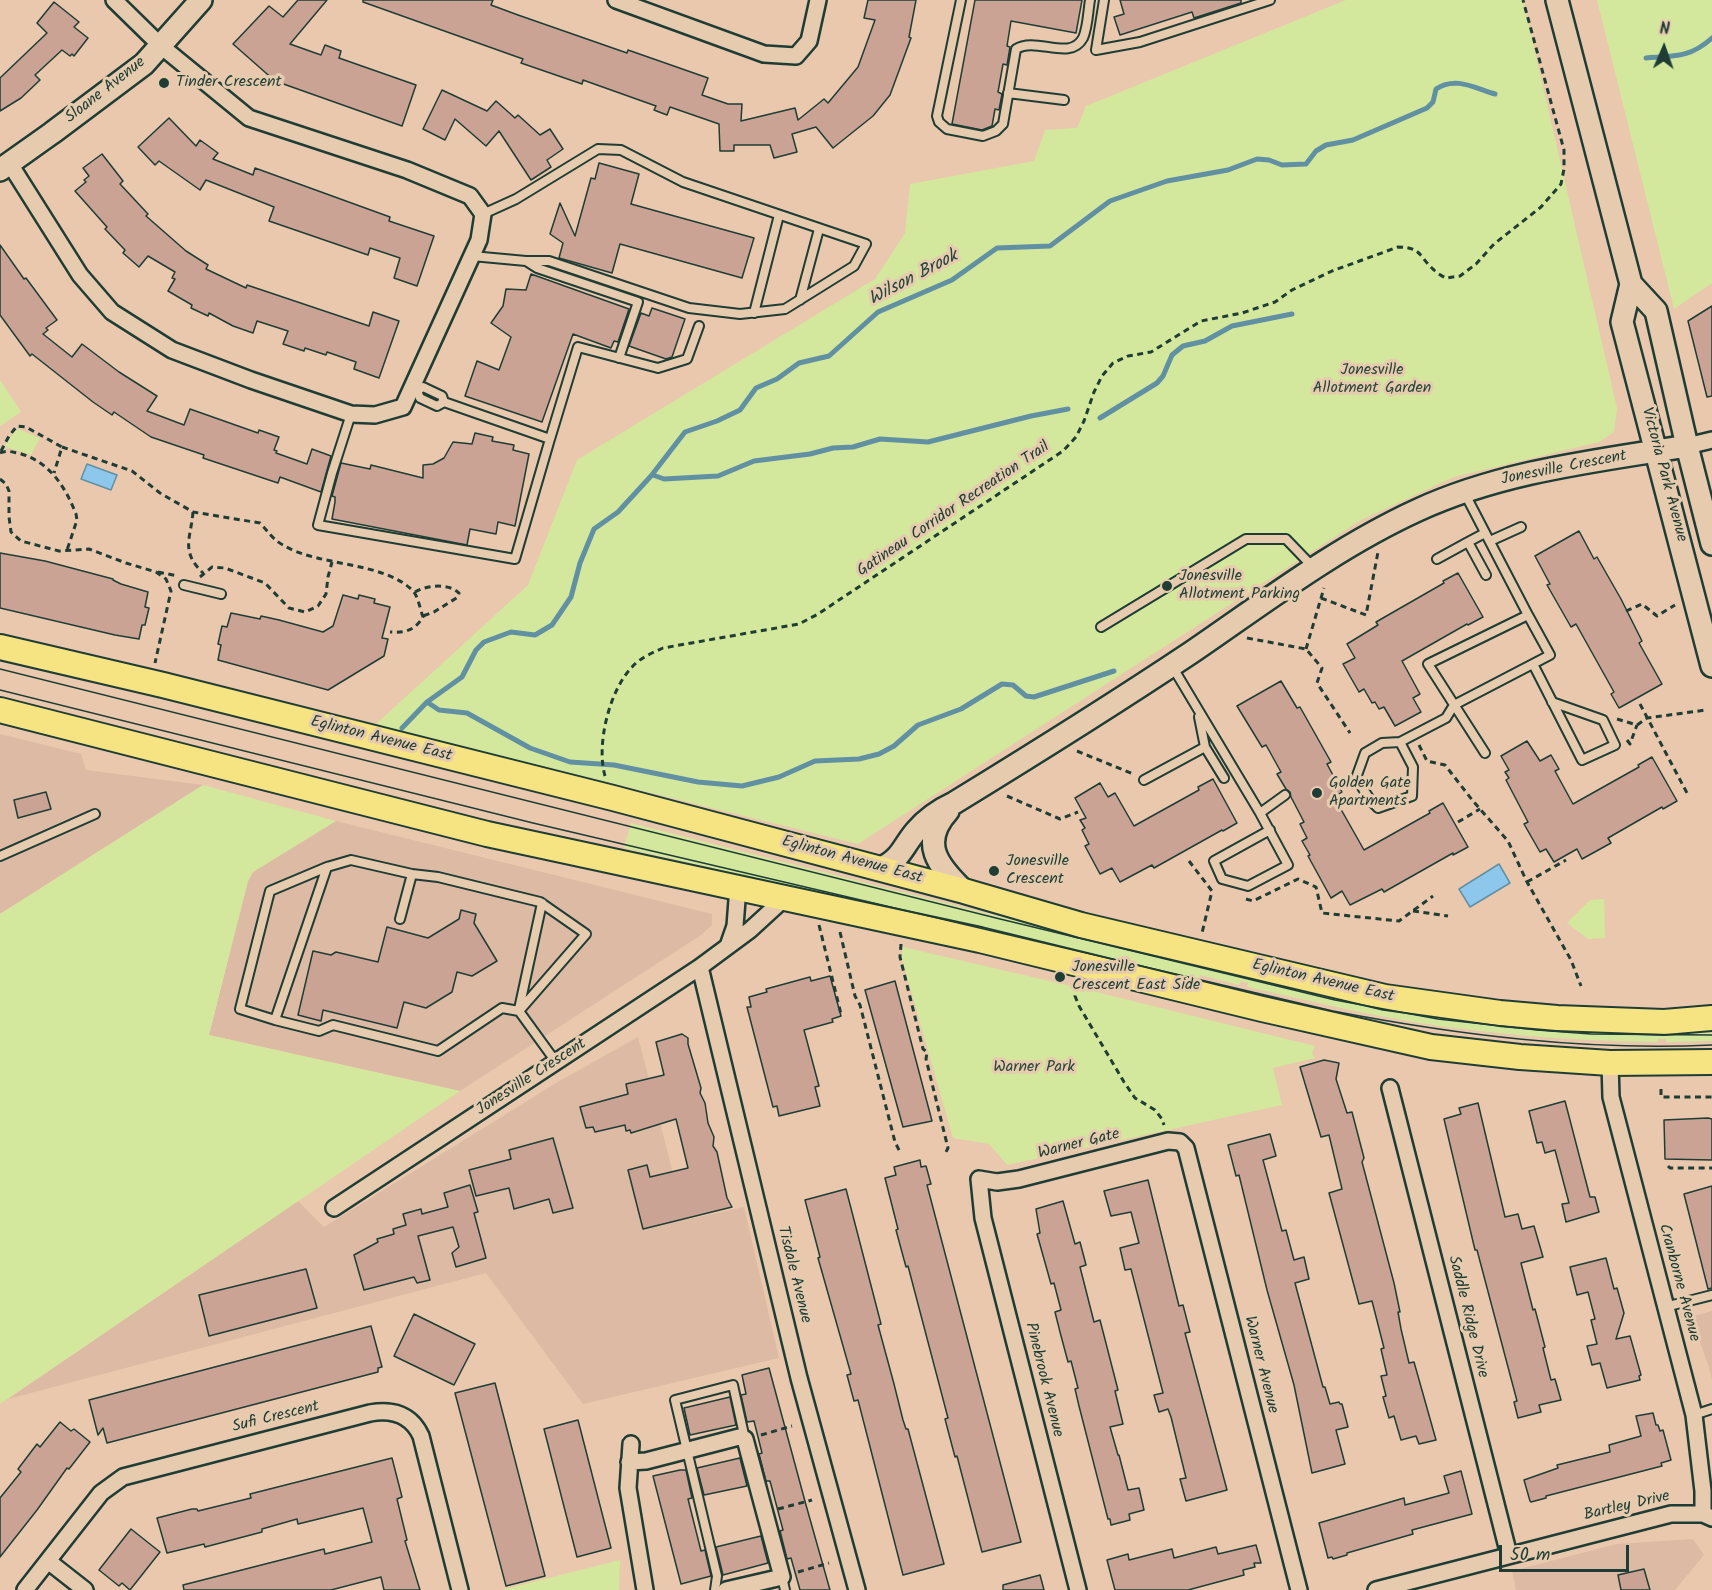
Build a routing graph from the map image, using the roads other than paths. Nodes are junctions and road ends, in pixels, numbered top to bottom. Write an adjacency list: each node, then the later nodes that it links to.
1 (114, 0): 10 (street)
2 (201, 0): 10 (street, Sloane Avenue)
3 (616, 0): 4 (street)
4 (818, 0)
5 (960, 0): 11 (lane)
6 (1090, 0): 11 (lane)
7 (1104, 0): 8 (lane)
8 (1270, 0)
9 (1557, 0): 19 (street, Victoria Park Avenue)
10 (161, 46): 13 (street, Sloane Avenue); 14 (street)
11 (1008, 93): 12 (lane)
12 (1065, 100)
13 (5, 167): 25 (street)
14 (483, 214): 15 (lane); 17 (street)
15 (779, 215): 16 (lane); 21 (lane)
16 (819, 229): 20 (lane); 20 (lane)
17 (472, 256): 18 (lane); 24 (street)
18 (526, 261): 21 (lane); 23 (lane)
19 (1631, 284): 28 (street, Victoria Park Avenue); 29 (street, Victoria Park Avenue)
20 (800, 300): 21 (lane)
21 (754, 312)
22 (699, 326): 23 (lane)
23 (619, 358): 26 (lane)
24 (414, 390): 25 (street); 26 (lane)
25 (351, 414): 26 (lane)
26 (550, 439)
27 (1712, 440): 28 (street)
28 (1687, 446): 29 (street, Jonesville Crescent); 35 (street, Victoria Park Avenue)
29 (1656, 451): 30 (street, Jonesville Crescent); 46 (street, Victoria Park Avenue)
30 (1464, 492): 32 (lane); 37 (street, Jonesville Crescent)
31 (1521, 527): 33 (lane)
32 (1485, 533): 33 (lane); 34 (lane)
33 (1490, 541): 41 (lane)
34 (1468, 542): 36 (lane); 38 (lane)
35 (1712, 544)
36 (1437, 559)
37 (1314, 569): 42 (lane); 45 (street, Jonesville Crescent)
38 (1486, 575)
39 (185, 581): 40 (lane)
40 (221, 594)
41 (1528, 615): 44 (lane); 48 (lane)
42 (1101, 627)
43 (0, 647): 63 (main road, Eglinton Avenue East)
44 (1533, 664): 47 (lane); 48 (lane)
45 (1172, 665): 50 (lane); 57 (street, Jonesville Crescent)
46 (1712, 666)
47 (1552, 702): 47 (lane)
48 (1454, 705): 51 (lane); 53 (lane)
49 (0, 710): 65 (main road)
50 (1198, 711): 52 (lane); 58 (lane)
51 (1400, 742): 51 (lane)
52 (1205, 747): 54 (lane); 55 (lane)
53 (1485, 753)
54 (1224, 778)
55 (1144, 780)
56 (1285, 795): 58 (lane)
57 (954, 803): 63 (street, Jonesville Crescent); 66 (street, Jonesville Crescent)
58 (1260, 813): 60 (lane)
59 (95, 814): 61 (lane)
60 (1270, 831): 60 (lane)
61 (0, 856)
62 (327, 867): 64 (lane); 74 (lane); 74 (lane)
63 (880, 869): 66 (main road, Eglinton Avenue East)
64 (412, 874): 68 (lane); 69 (lane)
65 (738, 887): 67 (main road); 70 (street)
66 (964, 891): 73 (main road, Eglinton Avenue East)
67 (786, 897): 70 (street, Jonesville Crescent); 77 (main road)
68 (542, 903): 72 (lane); 72 (lane)
69 (400, 920)
70 (728, 946): 71 (street, Jonesville Crescent)
71 (700, 967): 75 (street, Jonesville Crescent); 100 (street, Tisdale Avenue)
72 (519, 1011): 74 (lane); 75 (lane)
73 (1712, 1018)
74 (275, 1020)
75 (556, 1062): 81 (street, Jonesville Crescent)
76 (1712, 1062): 77 (main road)
77 (1610, 1064): 83 (street, Cranborne Avenue)
78 (1390, 1088): 91 (street, Saddle Ridge Drive)
79 (1168, 1141): 80 (street, Warner Gate); 102 (street, Warner Avenue)
80 (979, 1179): 101 (street, Pinebrook Avenue)
81 (334, 1208)
82 (1712, 1295): 83 (lane)
83 (1665, 1307): 85 (street, Cranborne Avenue)
84 (1712, 1409): 85 (lane)
85 (1694, 1415): 90 (street, Cranborne Avenue)
86 (751, 1437): 88 (street); 88 (lane); 93 (street)
87 (631, 1444): 89 (street)
88 (688, 1451): 89 (street); 98 (lane)
89 (629, 1462): 97 (street)
90 (1708, 1516): 91 (street, Bartley Drive)
91 (1509, 1555): 103 (street, Bartley Drive)
92 (48, 1561): 94 (street, Sufi Crescent); 95 (street); 96 (street, Sufi Crescent)
93 (784, 1583): 99 (street)
94 (25, 1590)
95 (85, 1590)
96 (460, 1590)
97 (645, 1590)
98 (715, 1590)
99 (726, 1590)
100 (857, 1590)
101 (1078, 1590)
102 (1299, 1590)
103 (1376, 1590)

